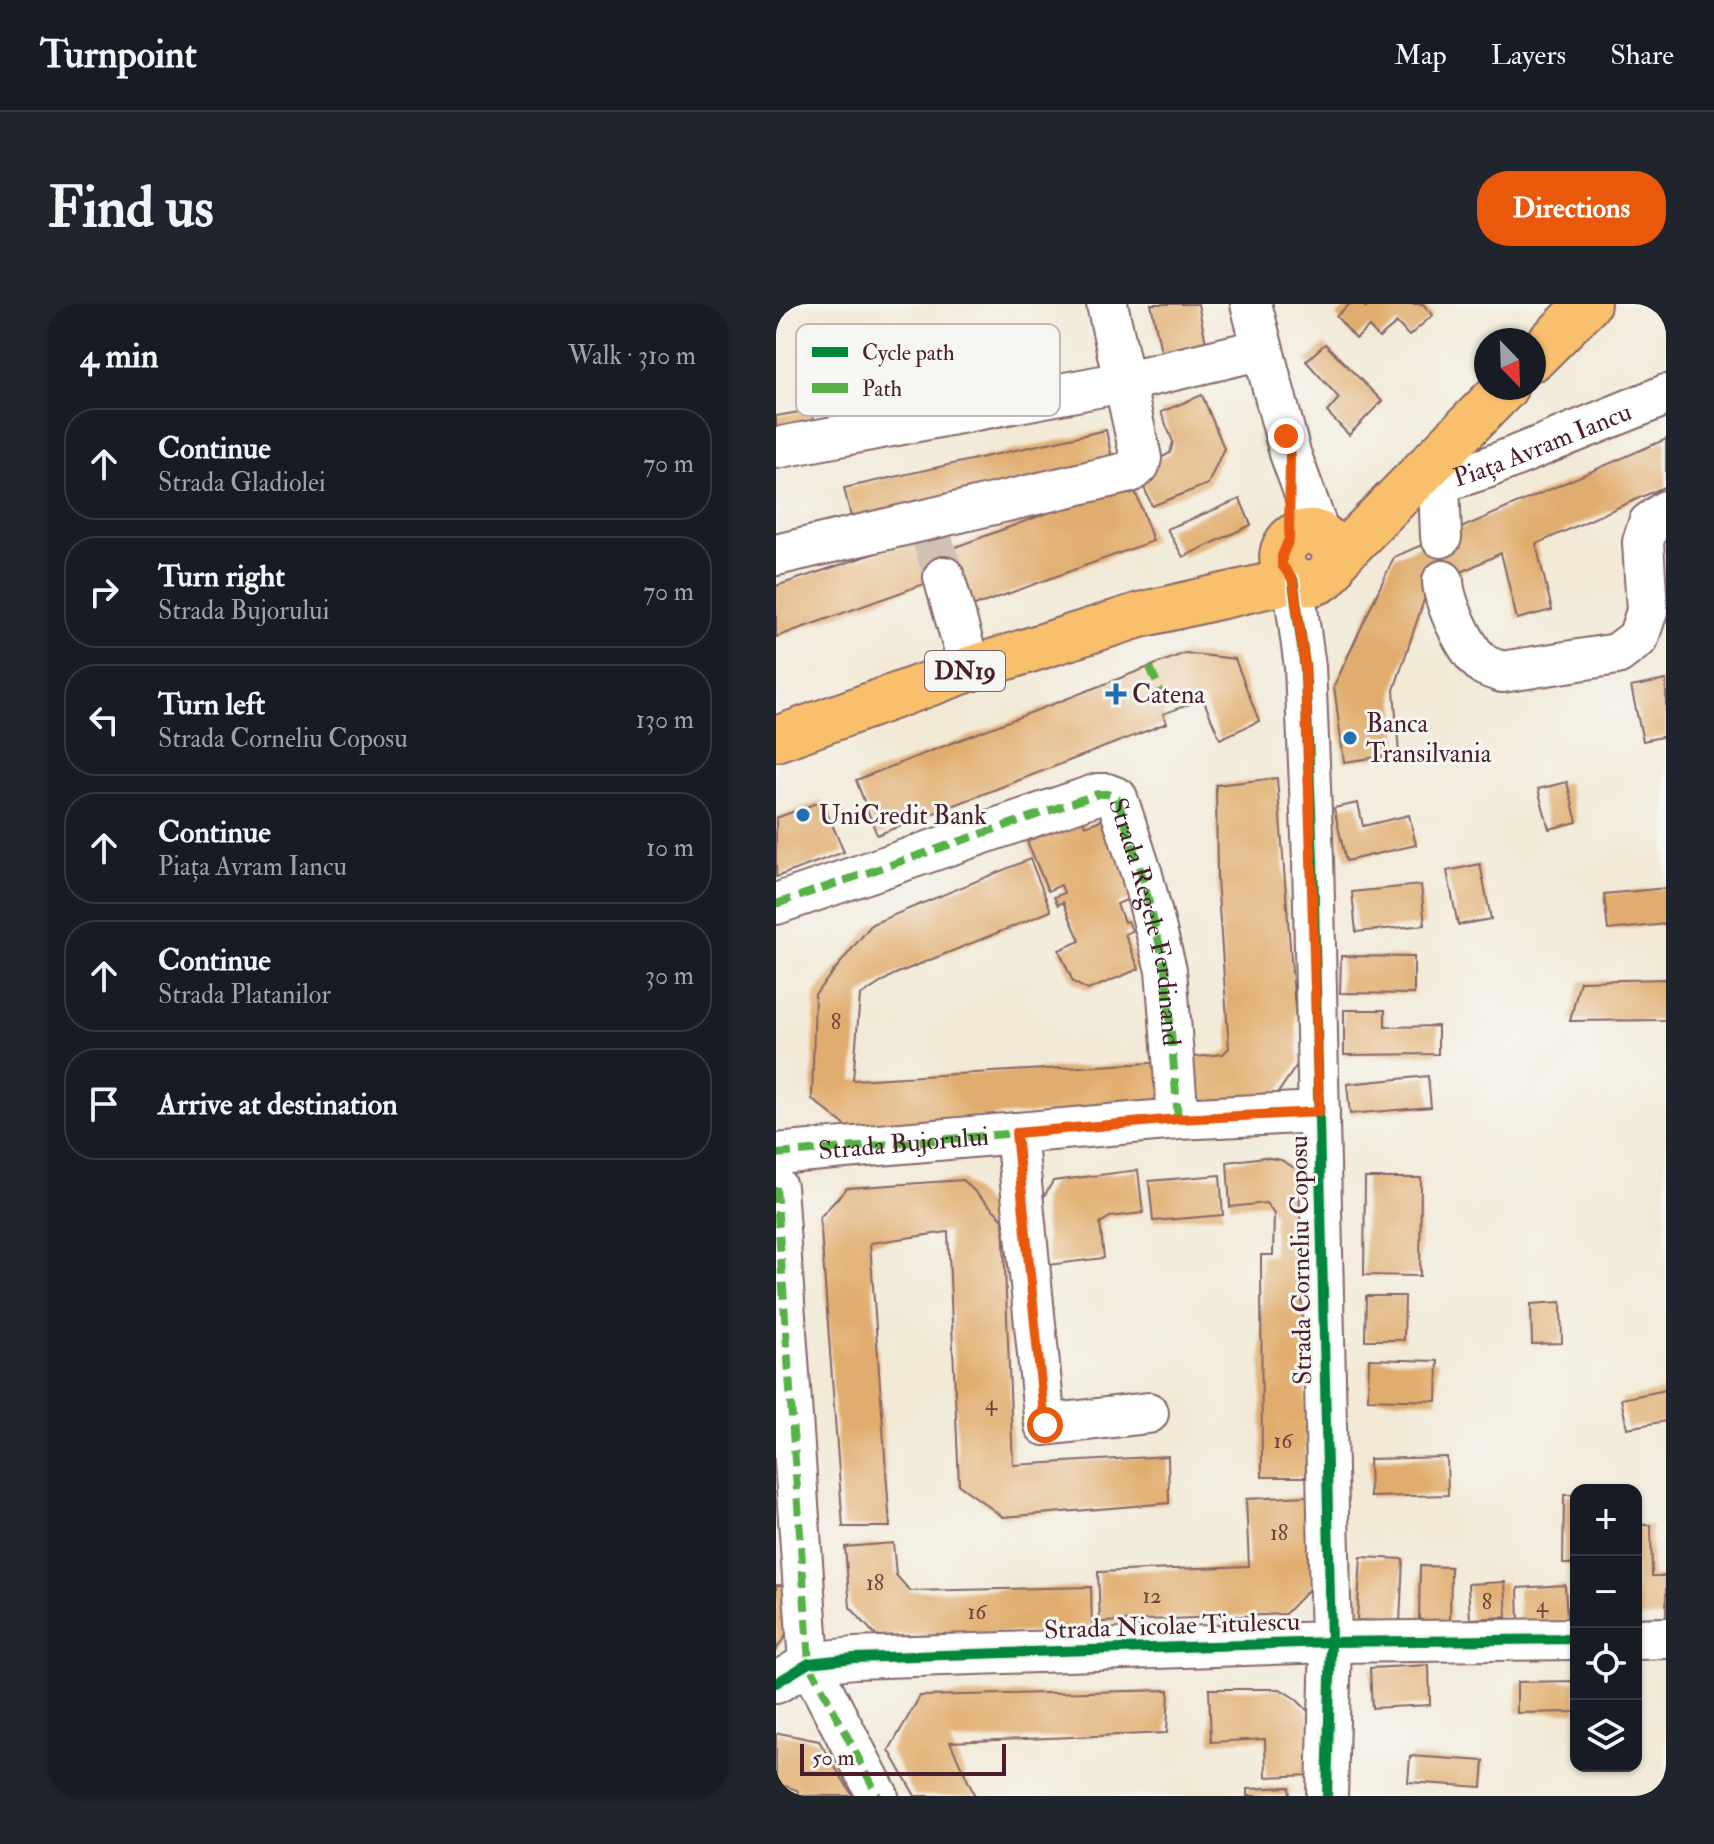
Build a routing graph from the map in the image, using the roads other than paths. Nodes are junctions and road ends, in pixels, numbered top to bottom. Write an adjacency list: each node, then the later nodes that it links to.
1 (1107, 304): 5 (street)
2 (1588, 304): 4 (main road)
3 (1263, 321): 5 (street); 15 (street, Strada Corneliu Coposu)
4 (1546, 346)
5 (1123, 382): 6 (street); 14 (street)
6 (1060, 394)
7 (1666, 395): 11 (street, Piața Avram Iancu)
8 (1494, 400): 11 (main road, Piața Avram Iancu / DN19)
9 (944, 416): 10 (street)
10 (776, 448)
11 (1420, 483): 13 (street); 15 (main road, Piața Avram Iancu / DN19)
12 (1666, 511): 17 (street)
13 (1441, 537)
14 (776, 555)
15 (1307, 558): 18 (main road, DN19); 21 (street, Strada Corneliu Coposu)
16 (944, 577): 18 (street)
17 (1443, 581)
18 (970, 669): 19 (main road, DN19)
19 (776, 739)
20 (776, 904): 22 (street, Strada Regele Ferdinand)
21 (1319, 1112): 22 (street, Strada Bujorului); 31 (street, Strada Corneliu Coposu)
22 (1178, 1119): 23 (street, Strada Bujorului)
23 (1016, 1133): 24 (street, Strada Bujorului); 27 (street)
24 (776, 1154)
25 (776, 1187): 26 (street)
26 (781, 1330): 32 (street)
27 (1148, 1413)
28 (1666, 1638): 30 (street)
29 (1570, 1639): 31 (street, Strada Nicolae Titulescu)
30 (1642, 1639)
31 (1331, 1642): 32 (street, Strada Nicolae Titulescu); 34 (street, Strada Corneliu Coposu)
32 (792, 1673): 33 (street)
33 (878, 1796)
34 (1327, 1796)

